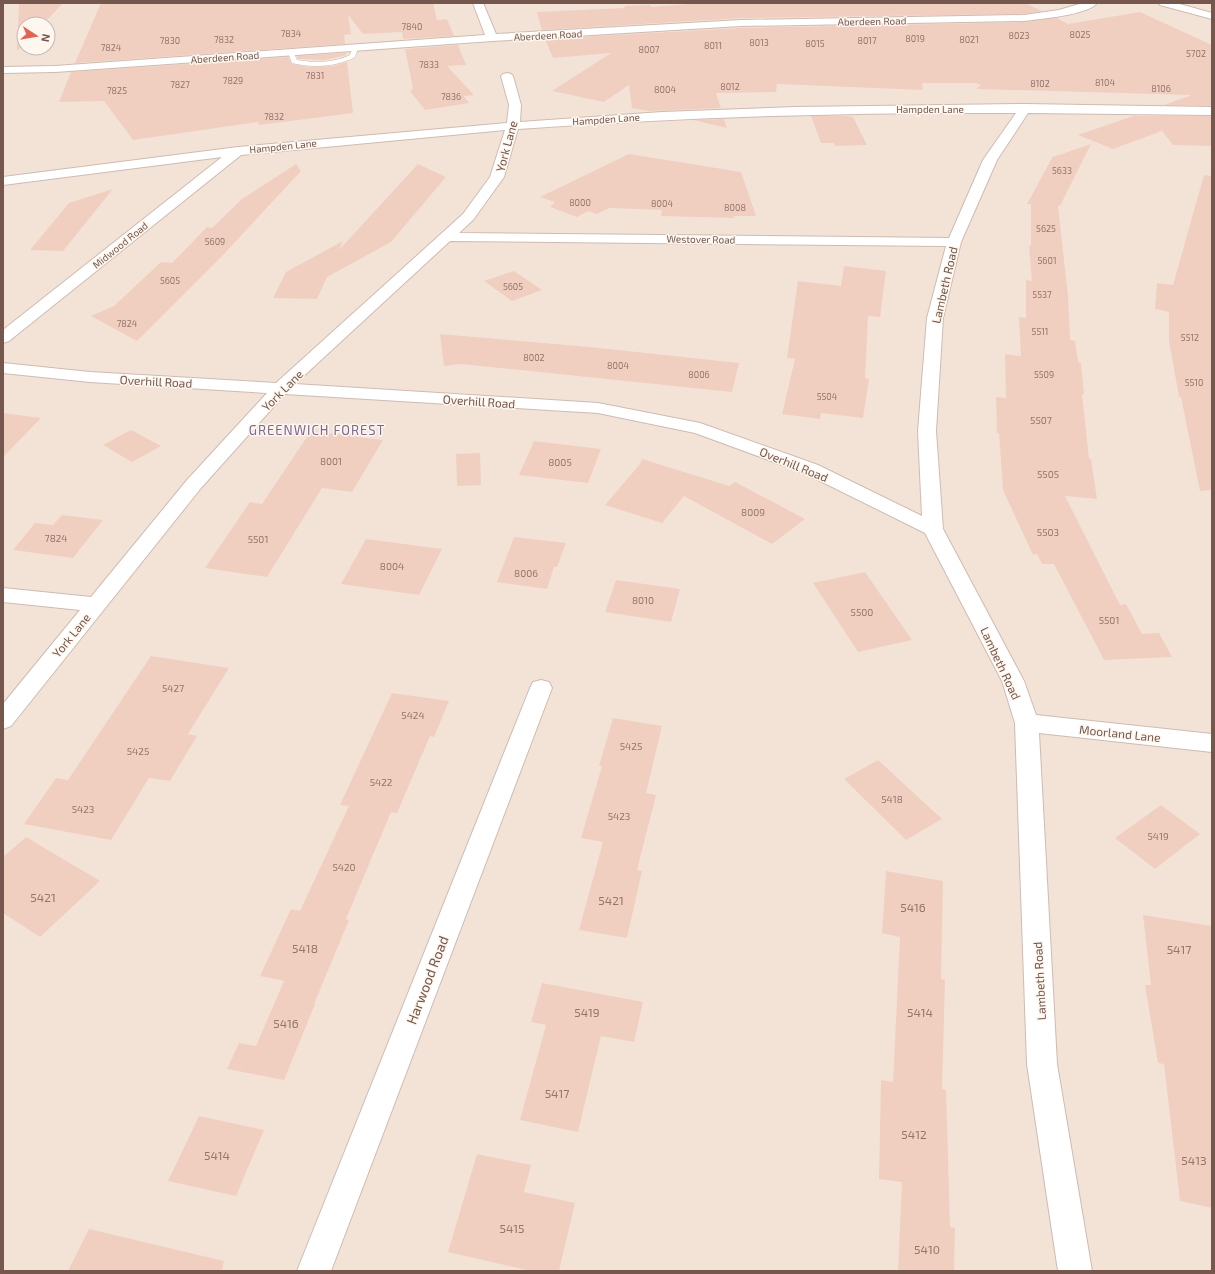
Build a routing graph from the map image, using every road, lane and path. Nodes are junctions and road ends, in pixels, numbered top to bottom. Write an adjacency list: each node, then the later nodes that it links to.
1 (478, 3): 5 (street)
2 (1092, 3): 5 (street, Aberdeen Road)
3 (1164, 3): 4 (street)
4 (1212, 16)
5 (492, 38): 6 (street, Aberdeen Road)
6 (3, 70)
7 (507, 76): 10 (street, York Lane)
8 (1025, 108): 9 (street, Hampden Lane); 10 (street, Hampden Lane); 14 (street, Lambeth Road)
9 (1212, 111)
10 (513, 126): 11 (street, Hampden Lane); 13 (street, York Lane)
11 (238, 151): 12 (street, Hampden Lane); 15 (street, Midwood Road)
12 (3, 181)
13 (448, 236): 14 (street, Westover Road); 17 (street, York Lane)
14 (954, 242): 18 (street, Lambeth Road)
15 (3, 338)
16 (3, 368): 17 (street, Overhill Road)
17 (281, 388): 18 (street, Overhill Road); 20 (street, York Lane)
18 (933, 529): 23 (street, Lambeth Road)
19 (3, 595): 20 (street)
20 (95, 605): 22 (street, York Lane)
21 (541, 688): 25 (street, Harwood Road)
22 (3, 720)
23 (1028, 723): 24 (street, Moorland Lane); 26 (street, Lambeth Road)
24 (1212, 743)
25 (314, 1271)
26 (1075, 1271)

